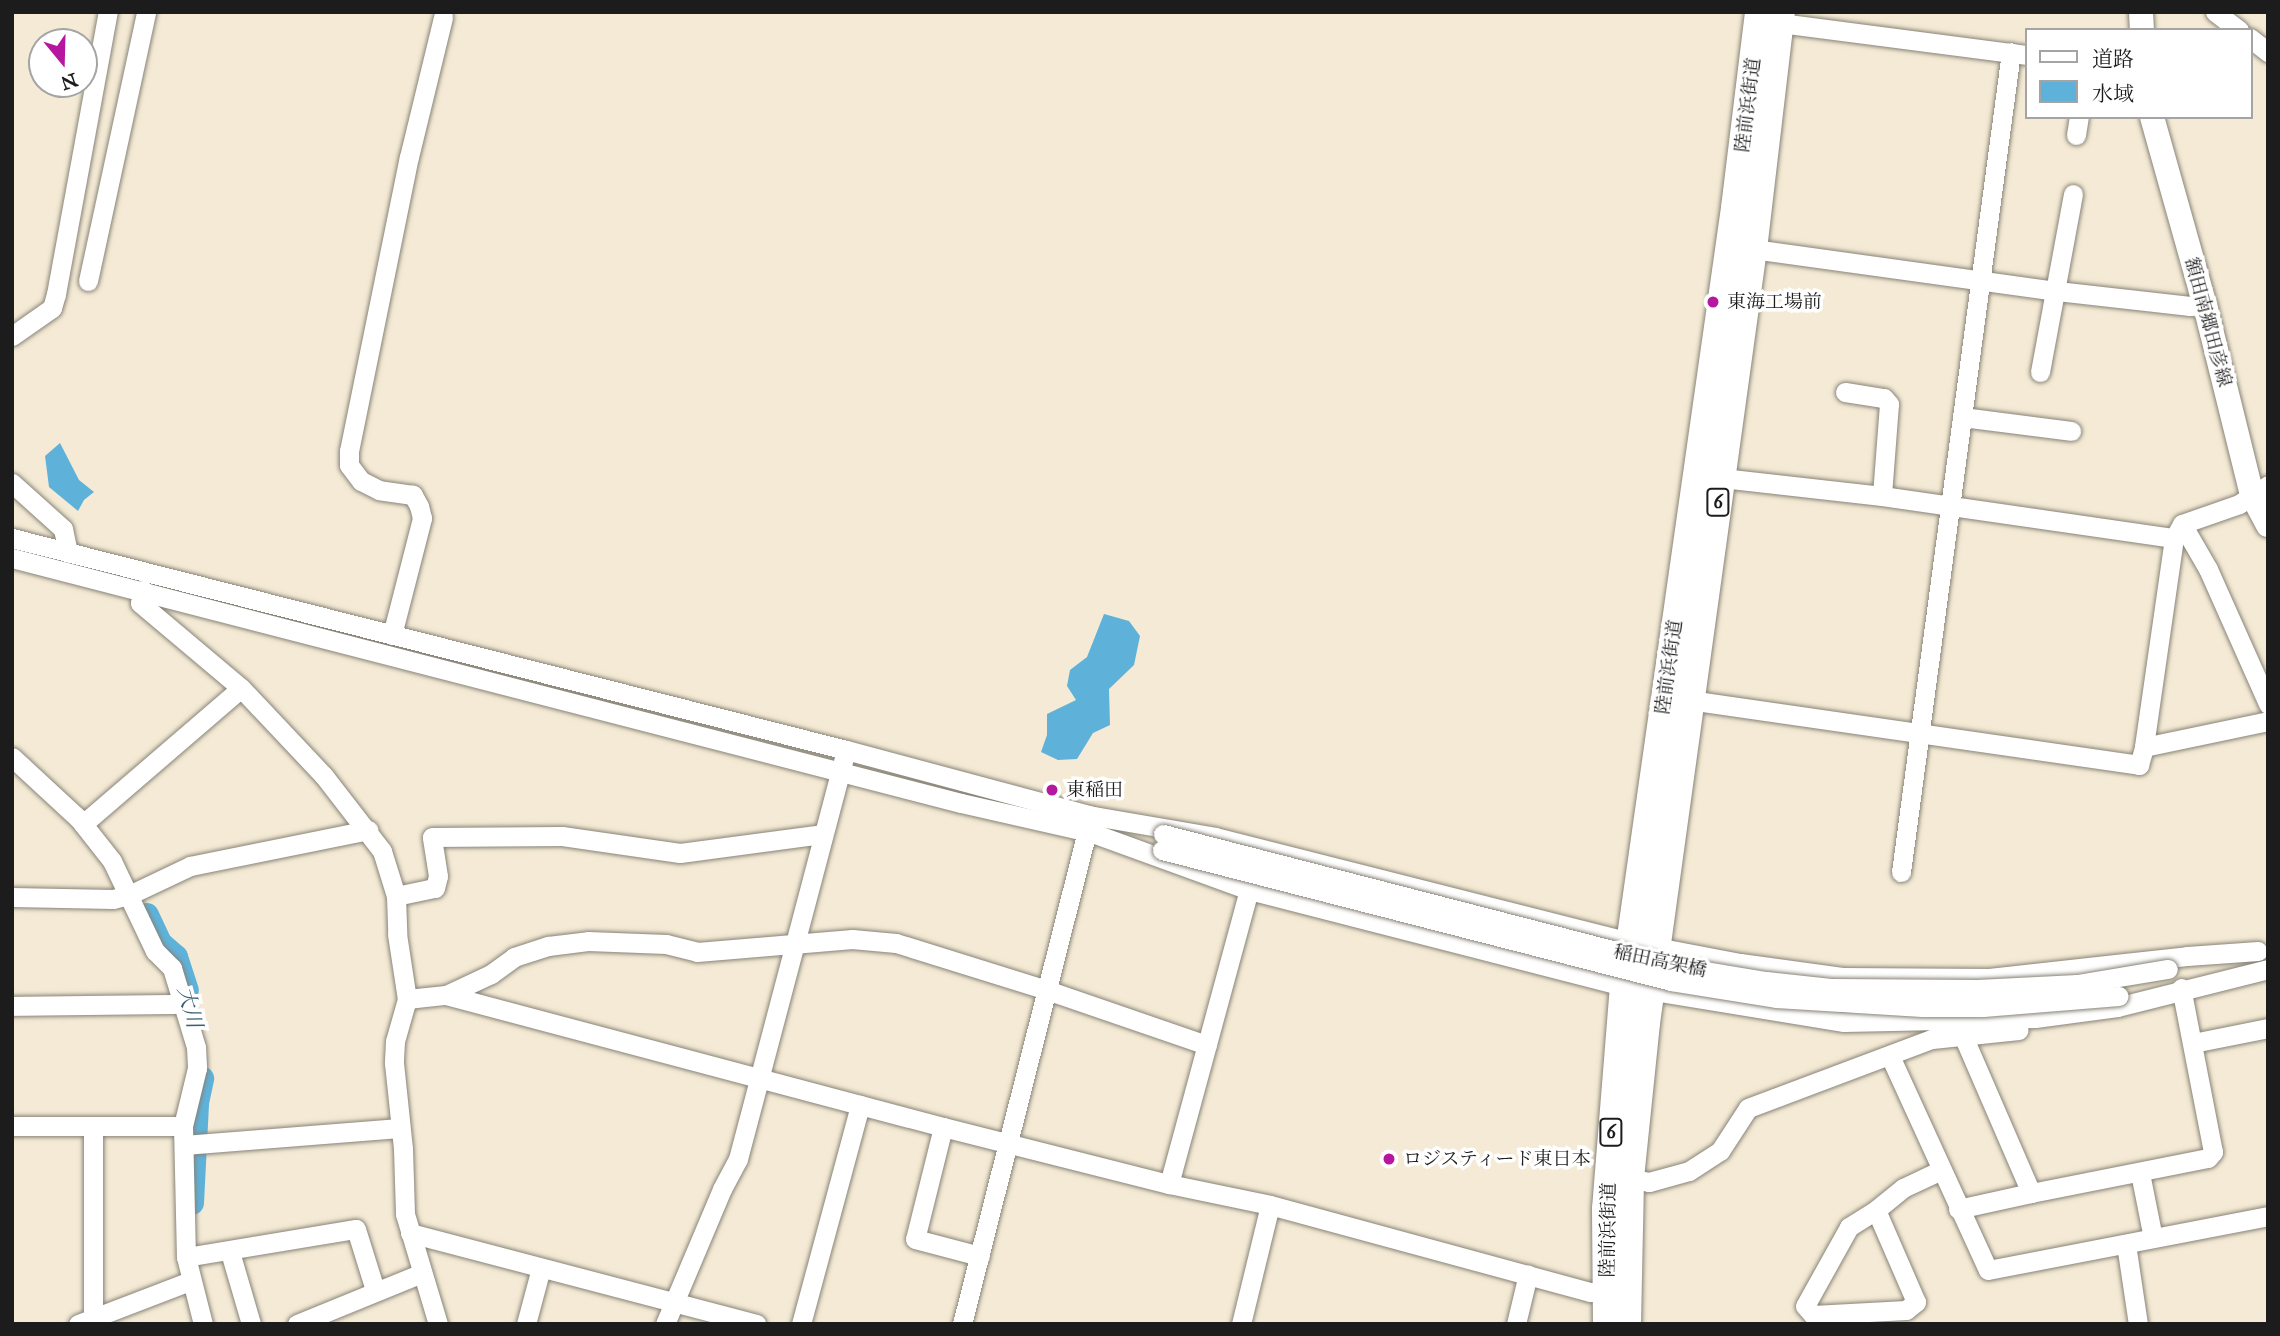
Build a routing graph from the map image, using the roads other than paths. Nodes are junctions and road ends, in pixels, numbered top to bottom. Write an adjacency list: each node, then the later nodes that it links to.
1 (108, 12): 17 (street)
2 (146, 12): 14 (street)
3 (2215, 12): 6 (street)
4 (1774, 16): 9 (street); 12 (highway, 陸前浜街道 / 6); 54 (highway, 陸前浜街道 / 6)
5 (443, 17): 33 (street)
6 (2236, 28)
7 (2252, 40): 8 (street)
8 (2268, 52)
9 (2019, 53): 13 (street)
10 (2153, 119): 16 (main road, 額田南郷田彦線)
11 (2073, 194): 15 (street)
12 (1753, 249): 13 (street); 22 (highway, 陸前浜街道 / 6)
13 (1980, 280): 15 (street); 20 (street)
14 (88, 281)
15 (2057, 291): 16 (street); 18 (street)
16 (2205, 305): 24 (main road, 額田南郷田彦線)
17 (12, 336)
18 (2040, 372)
19 (1845, 392): 25 (street)
20 (1962, 417): 21 (street); 26 (street)
21 (2071, 431)
22 (1721, 478): 25 (street); 35 (highway, 陸前浜街道 / 6)
23 (12, 483): 30 (street)
24 (2260, 490): 27 (main road, 額田南郷田彦線); 28 (street)
25 (1882, 496): 26 (street)
26 (1950, 507): 28 (street); 38 (street)
27 (2268, 525)
28 (2178, 531): 36 (street); 39 (street)
29 (12, 538): 30 (street)
30 (68, 552): 33 (street)
31 (12, 558): 32 (street)
32 (143, 590): 34 (street); 42 (street)
33 (392, 635): 40 (street)
34 (241, 688): 44 (street); 45 (street)
35 (1689, 700): 38 (street); 54 (highway, 陸前浜街道 / 6)
36 (2268, 704)
37 (2268, 721): 39 (street)
38 (1920, 733): 39 (street); 48 (street)
39 (2144, 747)
40 (846, 750): 42 (street); 43 (street)
41 (12, 757): 44 (street)
42 (839, 770): 43 (street); 46 (street)
43 (1087, 823): 47 (street); 49 (street); 54 (street); 58 (street)
44 (83, 824): 50 (street)
45 (368, 830): 50 (street); 51 (street)
46 (822, 834): 51 (street); 53 (street)
47 (1163, 842): 55 (street, 稲田高架橋, bridge); 59 (street, 稲田高架橋, bridge)
48 (1901, 872)
49 (1249, 890): 57 (street); 67 (street)
50 (129, 895): 52 (street); 62 (street)
51 (396, 896): 61 (street)
52 (12, 897)
53 (794, 943): 58 (street); 60 (street); 69 (street)
54 (1643, 944): 55 (street); 57 (highway, 陸前浜街道 / 6)
55 (2265, 956): 59 (street)
56 (2268, 979): 59 (street)
57 (1637, 989): 59 (street); 79 (highway, 陸前浜街道 / 6); 98 (highway, 陸前浜街道 / 6)
58 (1047, 990): 67 (street); 76 (street)
59 (2183, 994): 65 (street); 66 (street)
60 (446, 995): 61 (street); 69 (street)
61 (407, 999): 74 (street)
62 (182, 1004): 63 (street); 75 (street)
63 (12, 1006)
64 (2268, 1028): 66 (street)
65 (1964, 1038): 68 (street); 81 (street)
66 (2193, 1043): 78 (street)
67 (1207, 1045): 80 (street)
68 (1890, 1056): 77 (street); 79 (street)
69 (758, 1076): 70 (street); 99 (street)
70 (860, 1105): 73 (street); 108 (street)
71 (12, 1126): 72 (street)
72 (93, 1126): 75 (street); 100 (street)
73 (943, 1127): 76 (street); 91 (street)
74 (399, 1128): 75 (street); 87 (street)
75 (183, 1135): 92 (street)
76 (1010, 1143): 80 (street); 91 (street)
77 (1941, 1170): 83 (street); 84 (street)
78 (2140, 1173): 81 (street); 88 (street)
79 (1630, 1178): 98 (highway, 陸前浜街道 / 6)
80 (1169, 1184): 82 (street)
81 (2031, 1193): 83 (street)
82 (1270, 1205): 95 (street); 110 (street)
83 (1958, 1209): 89 (street)
84 (1876, 1210): 84 (street)
85 (2268, 1216): 88 (street)
86 (2268, 1228): 89 (street)
87 (411, 1233): 93 (street); 94 (street)
88 (2153, 1238): 89 (street)
89 (2127, 1250): 114 (street)
90 (230, 1251): 92 (street); 97 (street); 102 (street)
91 (980, 1256): 109 (street)
92 (186, 1257): 96 (street)
93 (541, 1268): 99 (street); 105 (street)
94 (422, 1273): 97 (street); 104 (street)
95 (1528, 1274): 98 (street); 111 (street)
96 (190, 1281): 100 (street); 101 (street)
97 (375, 1290): 103 (street)
98 (1616, 1292): 112 (highway, 陸前浜街道 / 6); 113 (highway, 陸前浜街道 / 6)
99 (672, 1304): 106 (street); 107 (street)
100 (85, 1321)
101 (204, 1324)
102 (251, 1324)
103 (297, 1324)
104 (439, 1324)
105 (526, 1324)
106 (665, 1324)
107 (757, 1324)
108 (800, 1324)
109 (962, 1324)
110 (1241, 1324)
111 (1516, 1324)
112 (1607, 1324)
113 (1627, 1324)
114 (2138, 1324)

